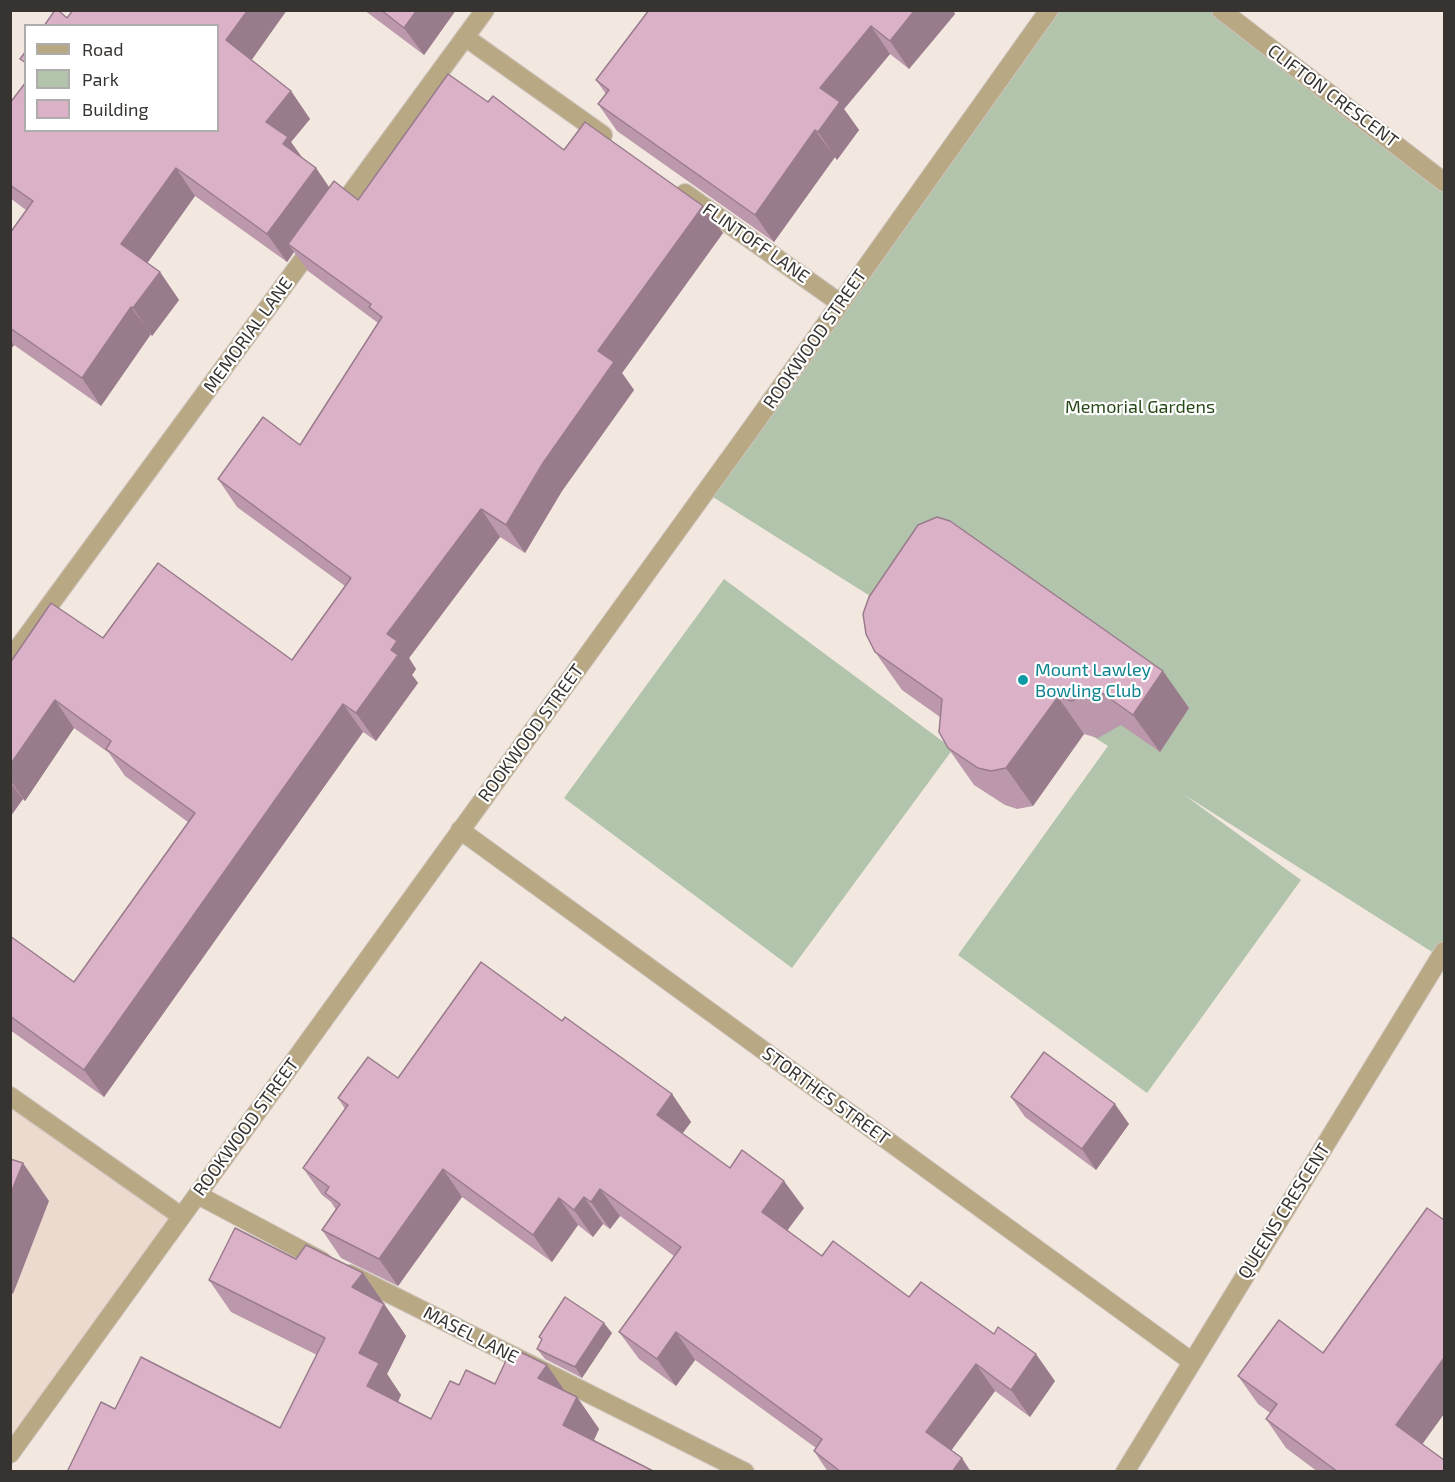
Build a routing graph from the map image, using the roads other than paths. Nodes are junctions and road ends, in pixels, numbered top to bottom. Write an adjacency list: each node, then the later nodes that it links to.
1 (485, 10): 4 (street, MEMORIAL LANE)
2 (1049, 10): 8 (street, ROOKWOOD STREET)
3 (1221, 10): 7 (street, CLIFTON CRESCENT)
4 (465, 37): 5 (street); 9 (street, MEMORIAL LANE)
5 (619, 146)
6 (667, 180): 8 (street, FLINTOFF LANE)
7 (1444, 182)
8 (840, 303): 10 (street, ROOKWOOD STREET)
9 (10, 659)
10 (460, 830): 13 (street, ROOKWOOD STREET); 15 (street, STORTHES STREET)
11 (1443, 956): 15 (street, QUEENS CRESCENT)
12 (10, 1096): 14 (street)
13 (198, 1195): 14 (street, ROOKWOOD STREET); 18 (street, MASEL LANE)
14 (181, 1216): 16 (street, ROOKWOOD STREET)
15 (1191, 1361): 17 (street, QUEENS CRESCENT)
16 (10, 1454)
17 (1130, 1469)
18 (745, 1472)

